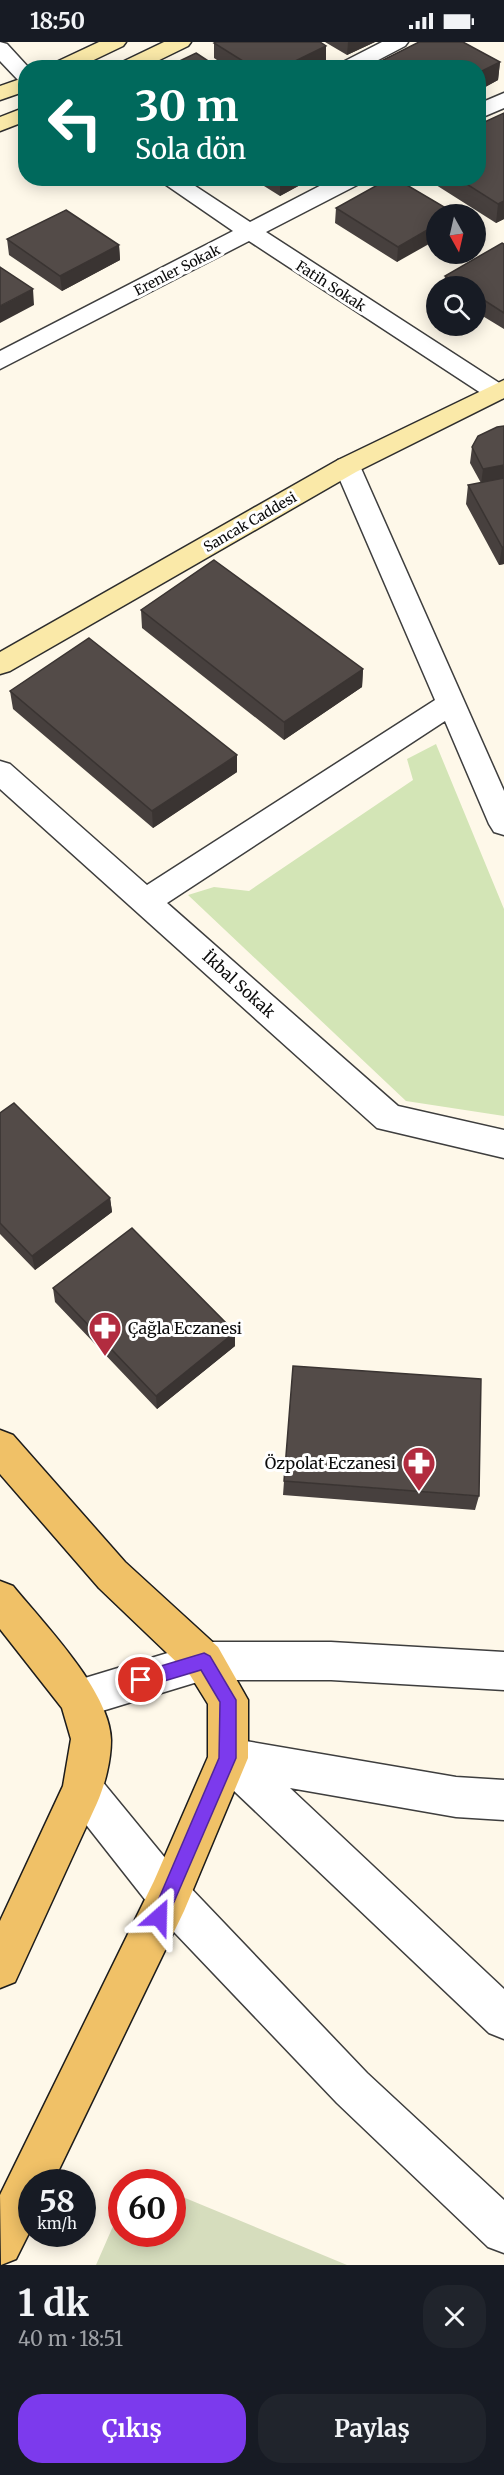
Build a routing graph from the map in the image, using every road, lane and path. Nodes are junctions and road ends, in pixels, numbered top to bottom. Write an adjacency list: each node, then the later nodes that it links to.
1 (116, 42): 5 (street)
2 (181, 42): 6 (street)
3 (398, 42): 7 (street)
4 (0, 48): 8 (street)
5 (77, 60)
6 (142, 60)
7 (362, 60)
8 (18, 67)
9 (18, 86): 10 (street)
10 (0, 94)
11 (504, 99): 12 (street)
12 (486, 109)
13 (18, 116): 14 (street)
14 (0, 124)
15 (179, 186): 17 (street, Fatih Sokak)
16 (338, 186): 17 (street, Erenler Sokak)
17 (248, 233): 18 (street, Erenler Sokak); 19 (street, Fatih Sokak)
18 (0, 362)
19 (500, 390): 20 (street, Sancak Caddesi)
20 (347, 466): 21 (street, Sancak Caddesi); 22 (street)
21 (0, 664)
22 (451, 703): 24 (street); 25 (street)
23 (0, 772): 25 (street, İkbal Sokak)
24 (504, 824)
25 (146, 901): 26 (street, İkbal Sokak)
26 (504, 1144)
27 (0, 1447): 29 (main road)
28 (0, 1599): 31 (main road)
29 (204, 1661): 30 (street); 31 (street); 32 (main road)
30 (504, 1671)
31 (79, 1698): 33 (main road)
32 (228, 1758): 34 (street); 35 (main road); 37 (street)
33 (83, 1789): 35 (street); 36 (main road)
34 (504, 1800)
35 (169, 1896): 38 (street); 39 (main road)
36 (0, 1967)
37 (504, 2018)
38 (504, 2231)
39 (0, 2243)

